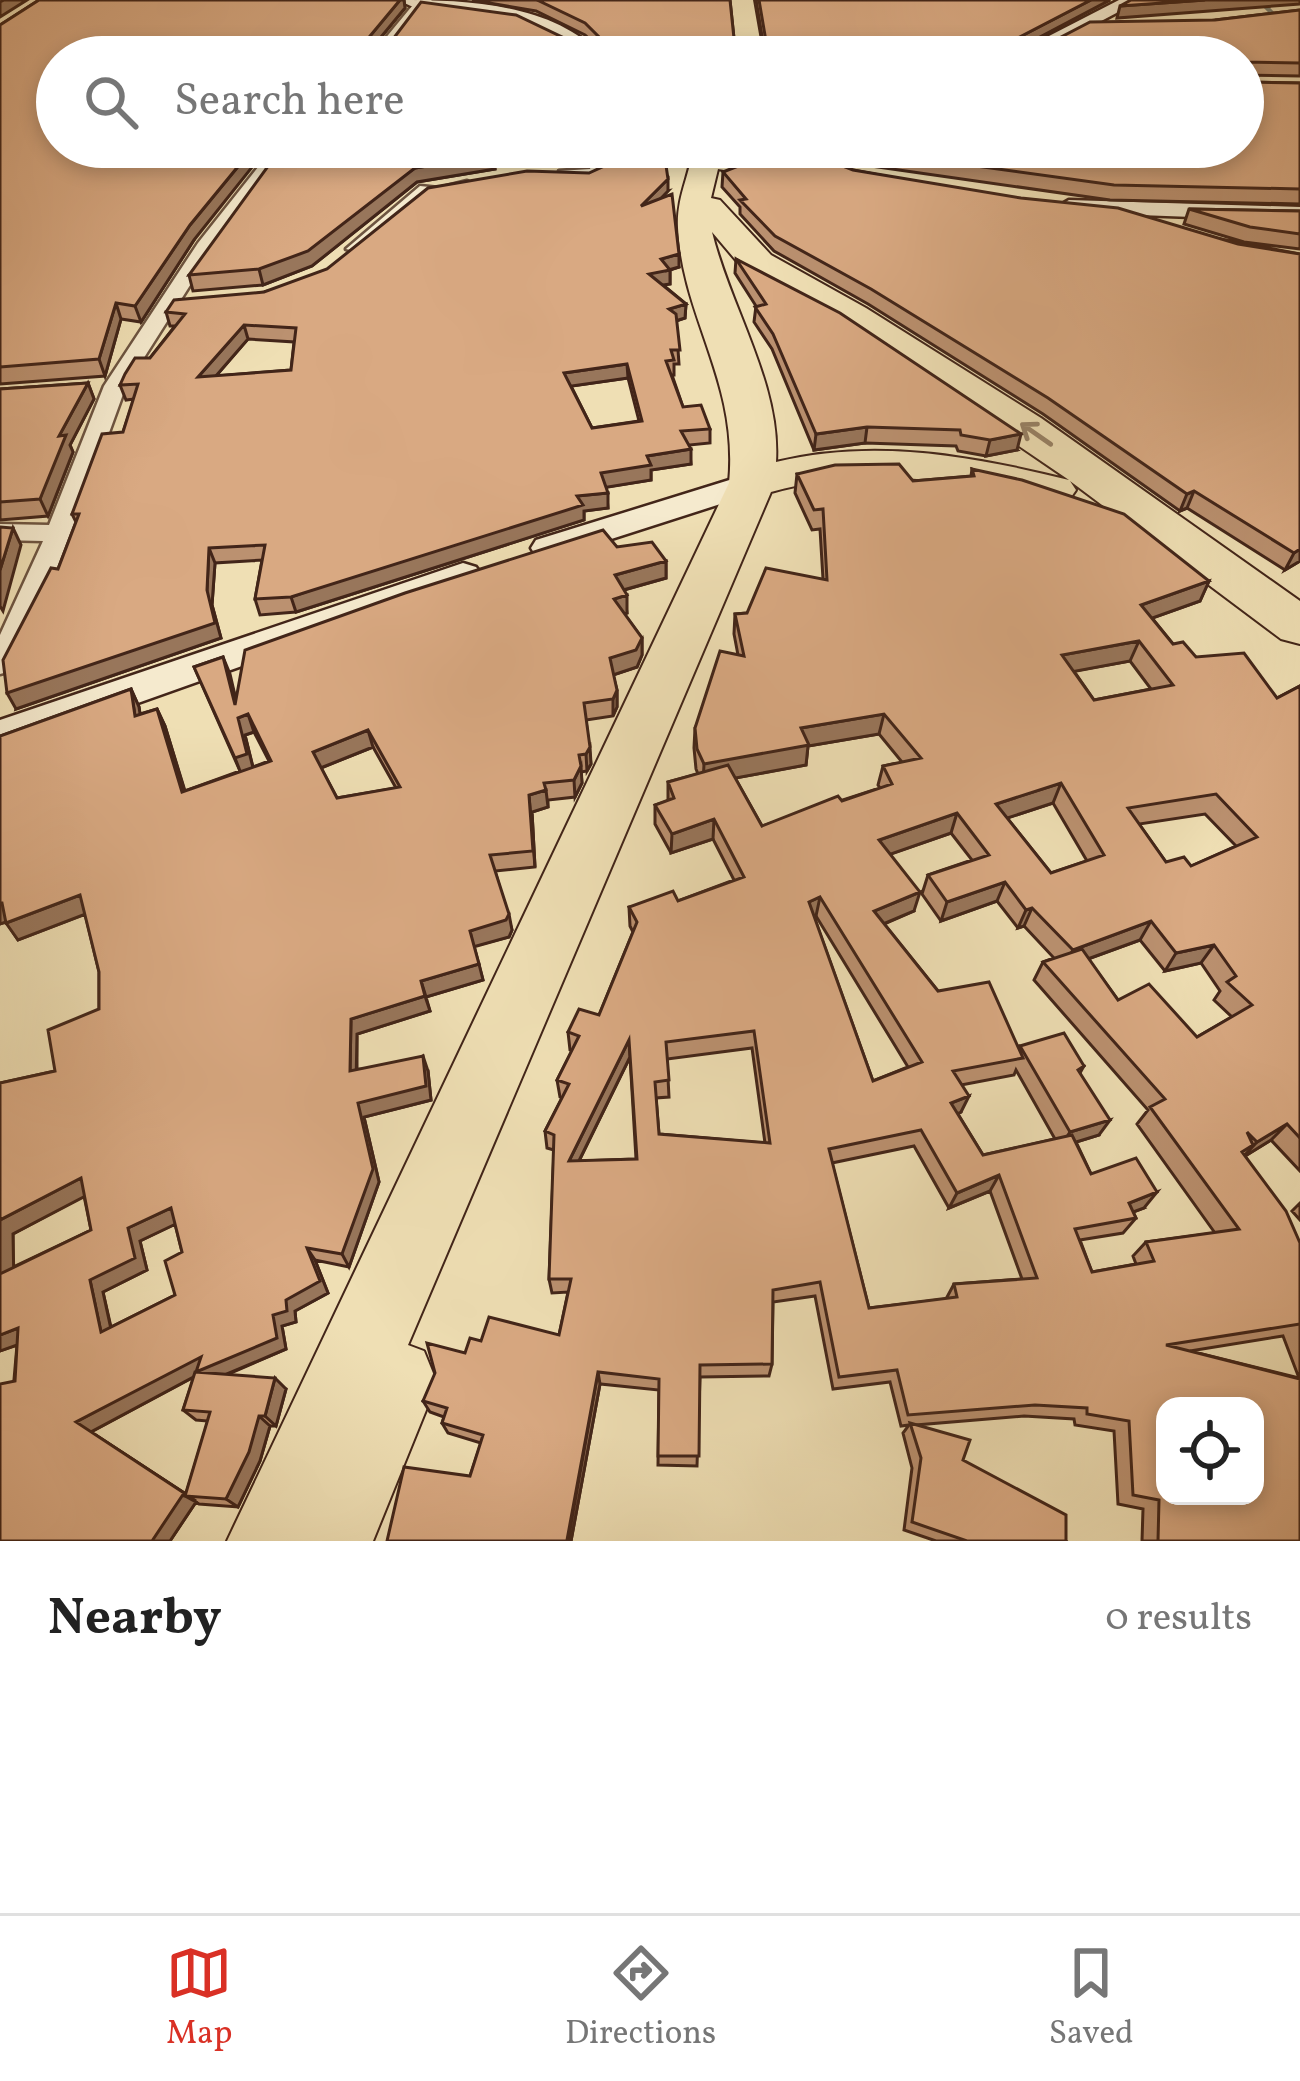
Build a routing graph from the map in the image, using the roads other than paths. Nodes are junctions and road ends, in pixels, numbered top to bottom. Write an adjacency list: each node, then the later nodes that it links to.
1 (742, 0): 9 (highway)
2 (753, 0): 10 (highway)
3 (1132, 0): 6 (main road)
4 (419, 1): 7 (street); 8 (main road)
5 (1123, 24): 6 (street)
6 (1084, 25): 11 (main road)
7 (395, 36)
8 (564, 36)
9 (751, 36)
10 (754, 36)
11 (1061, 36)
12 (267, 168): 25 (street)
13 (439, 168): 17 (street)
14 (604, 168): 17 (street)
15 (700, 168): 19 (highway)
16 (744, 168): 19 (highway)
17 (427, 190): 23 (street)
18 (1041, 203): 20 (main road)
19 (703, 204): 26 (highway); 29 (highway, one-way to 19)
20 (1110, 211): 21 (main road); 22 (street)
21 (1300, 214)
22 (1168, 230)
23 (344, 259)
24 (204, 300): 25 (street)
25 (168, 303): 28 (street)
26 (766, 478): 29 (highway); 31 (main road); 32 (highway)
27 (0, 532): 28 (street)
28 (61, 532): 30 (street)
29 (1284, 627)
30 (0, 664)
31 (0, 736)
32 (410, 1292): 33 (highway); 34 (highway)
33 (276, 1541)
34 (324, 1541)

